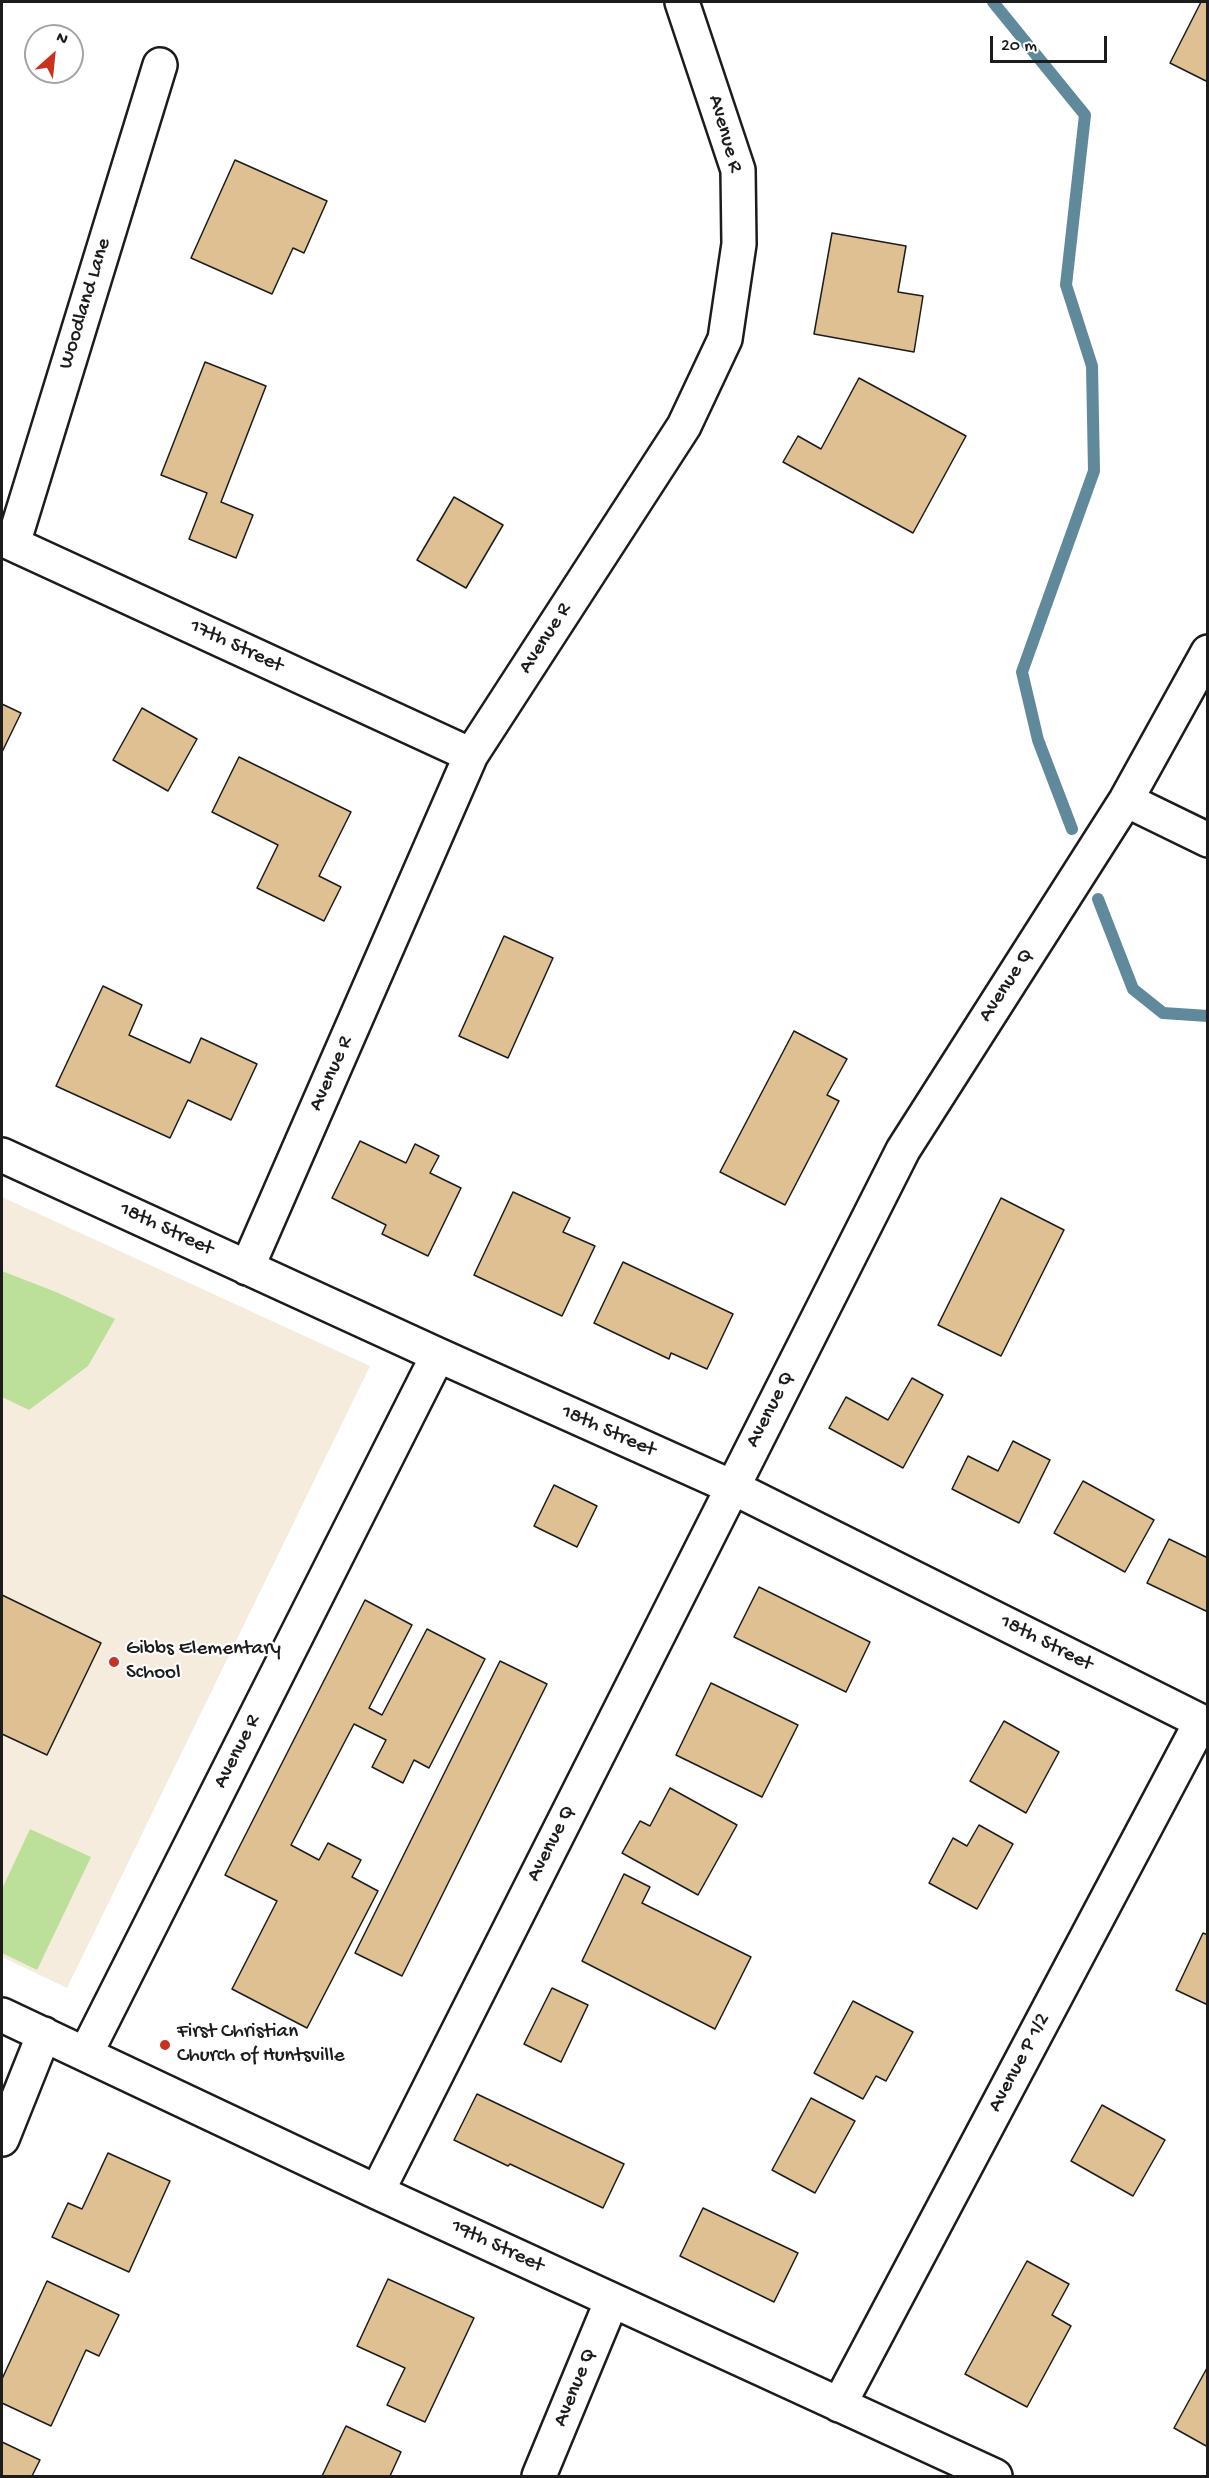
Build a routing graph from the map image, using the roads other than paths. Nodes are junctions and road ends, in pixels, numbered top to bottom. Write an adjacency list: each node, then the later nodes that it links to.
1 (682, 2): 5 (street, Avenue R)
2 (160, 65): 3 (street, Woodland Lane)
3 (7, 542): 5 (street, 17th Street)
4 (1208, 652): 6 (street, Avenue Q)
5 (471, 755): 9 (street, Avenue R)
6 (1126, 800): 7 (street); 11 (street, Avenue Q)
7 (1208, 840)
8 (2, 1155): 9 (street, 18th Street)
9 (248, 1268): 10 (street, 18th Street)
10 (438, 1355): 11 (street, 18th Street); 15 (street, Avenue R)
11 (732, 1487): 12 (street, 18th Street); 17 (street, Avenue Q)
12 (1204, 1723): 19 (street, Avenue P 1/2)
13 (2, 2014): 14 (street, 19th Street)
14 (44, 2034): 15 (street, 19th Street); 16 (street)
15 (86, 2053): 17 (street, 19th Street)
16 (2, 2139)
17 (377, 2192): 18 (street, 19th Street)
18 (612, 2300): 19 (street, 19th Street); 20 (street, Avenue Q)
19 (839, 2405): 21 (street, 19th Street)
20 (540, 2476)
21 (995, 2476)

